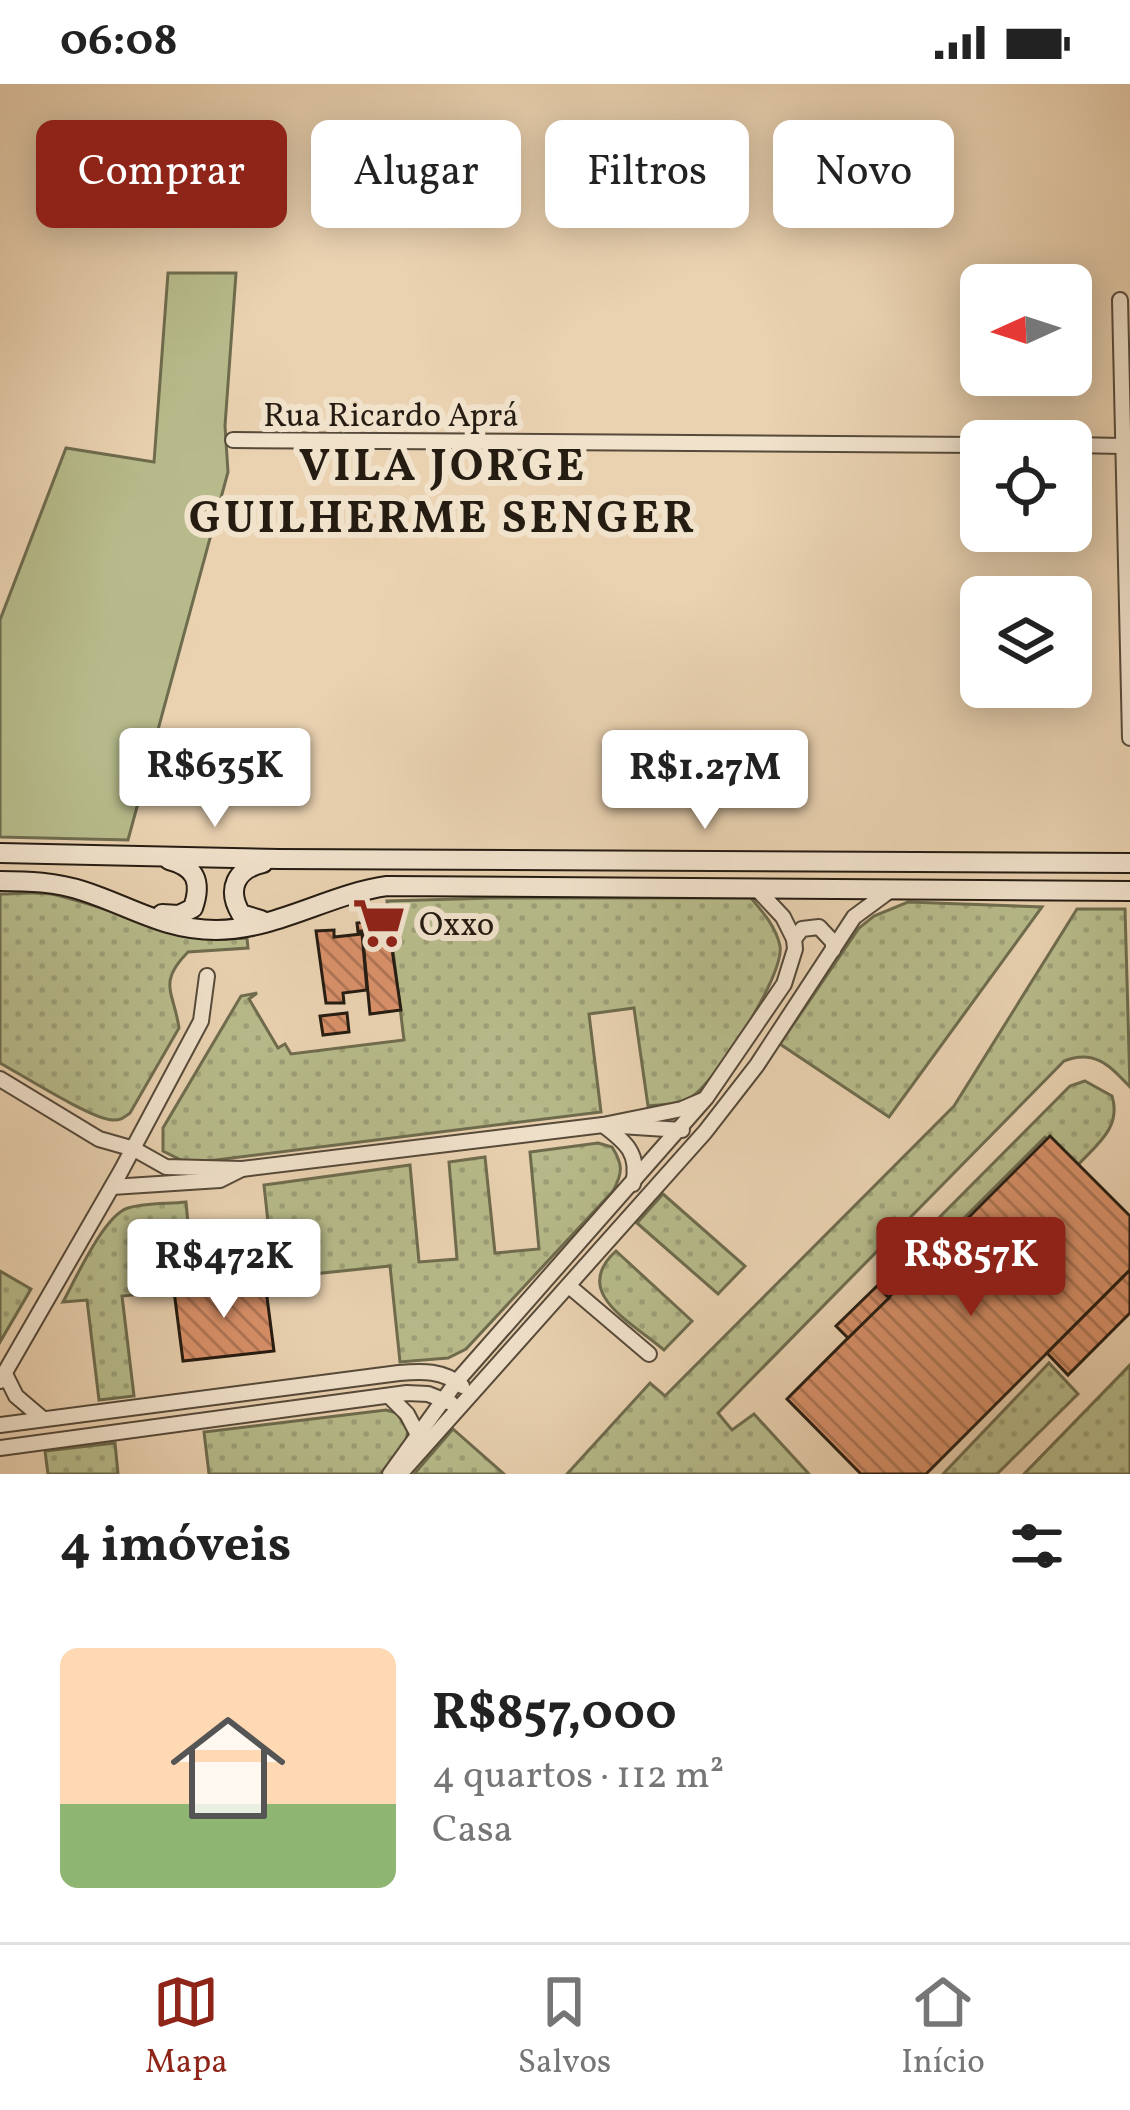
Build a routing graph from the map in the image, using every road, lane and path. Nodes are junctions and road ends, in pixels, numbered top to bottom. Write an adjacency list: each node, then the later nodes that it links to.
1 (1120, 300): 5 (street)
2 (232, 440): 3 (street, Rua Ricardo Aprá)
3 (960, 445)
4 (1092, 445): 5 (street)
5 (1124, 446): 6 (street)
6 (1130, 738)
7 (0, 853): 8 (main road)
8 (150, 856): 9 (main road); 15 (main road)
9 (279, 859): 10 (main road); 16 (main road)
10 (1130, 863)
11 (0, 881): 15 (main road)
12 (755, 887): 13 (main road); 16 (main road); 17 (street)
13 (894, 888): 14 (main road); 18 (street)
14 (1130, 891)
15 (111, 901): 16 (main road)
16 (272, 920)
17 (794, 939): 18 (street); 21 (street)
18 (832, 950): 26 (street)
19 (207, 976): 28 (street)
20 (0, 1079): 27 (street)
21 (706, 1098): 22 (street); 23 (street)
22 (674, 1111): 23 (street); 24 (street)
23 (694, 1113): 25 (street); 26 (street)
24 (603, 1125): 25 (street); 29 (street); 31 (street)
25 (680, 1130): 26 (street); 31 (street)
26 (706, 1131): 34 (street)
27 (99, 1139): 28 (street); 30 (street)
28 (134, 1149): 29 (street); 30 (street)
29 (242, 1169): 32 (street)
30 (121, 1172): 32 (street); 33 (street)
31 (633, 1184): 38 (street)
32 (146, 1186): 33 (street)
33 (112, 1187): 37 (street)
34 (569, 1286): 35 (street); 41 (street)
35 (649, 1354)
36 (398, 1372): 38 (street); 39 (street); 42 (street)
37 (2, 1378): 42 (street)
38 (457, 1381): 40 (street); 41 (street)
39 (396, 1395): 40 (street); 44 (street); 45 (street)
40 (444, 1399): 41 (street); 44 (street)
41 (463, 1405): 47 (street)
42 (43, 1419): 43 (street)
43 (0, 1425)
44 (418, 1433): 46 (street)
45 (0, 1448)
46 (390, 1474)
47 (400, 1474)

